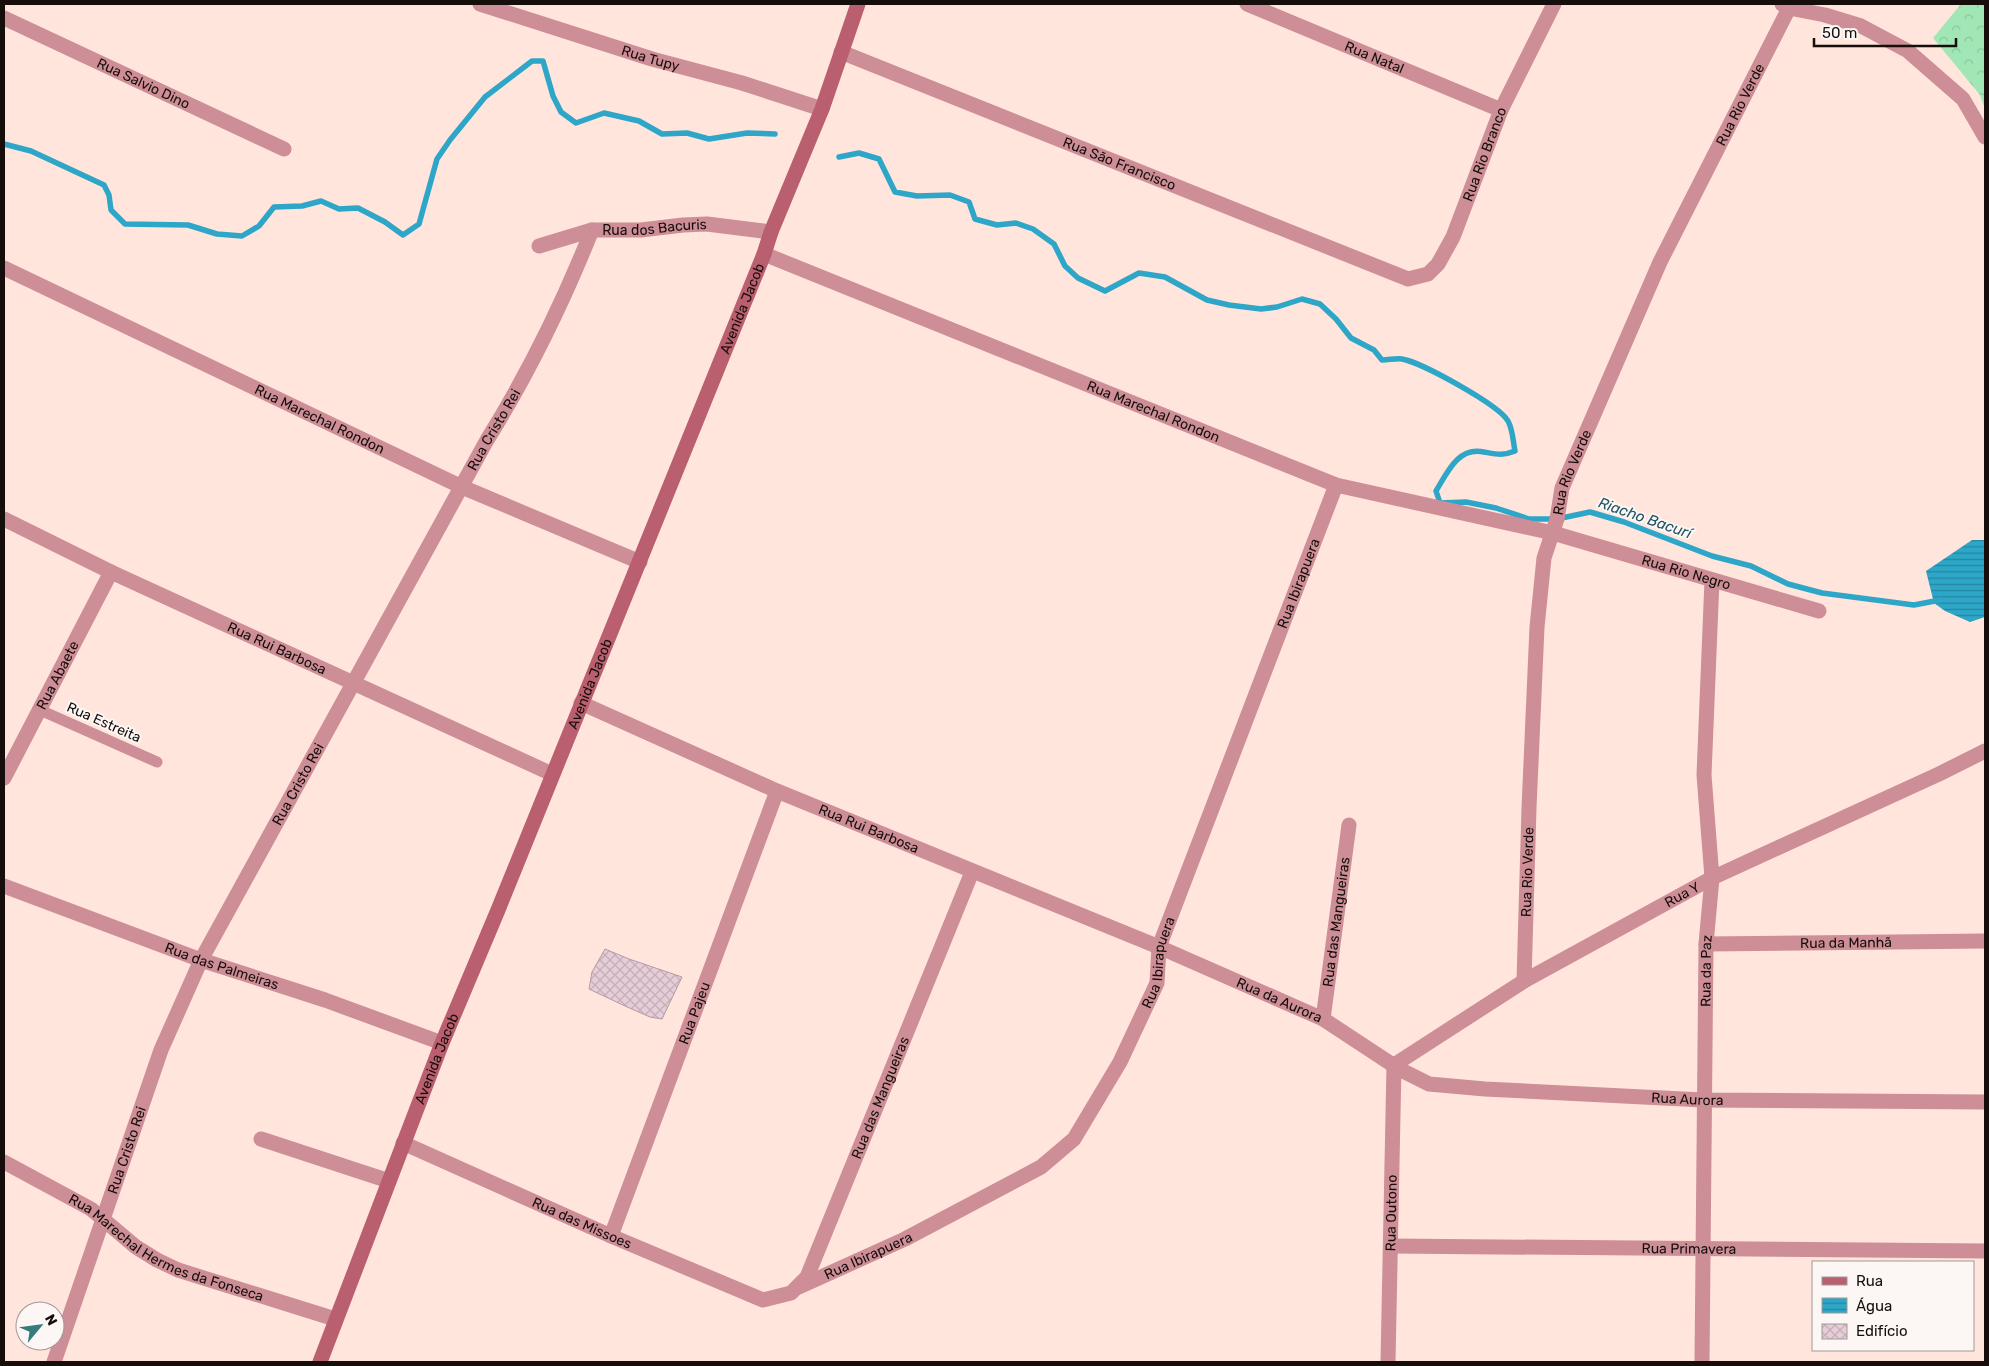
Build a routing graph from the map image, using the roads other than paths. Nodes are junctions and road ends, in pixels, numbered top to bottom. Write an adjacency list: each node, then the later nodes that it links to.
1 (480, 4): 8 (street, Rua Tupy)
2 (858, 4): 7 (main road, Avenida Jacob)
3 (1247, 4): 9 (street, Rua Natal)
4 (1554, 4): 9 (street, Rua Rio Branco)
5 (1786, 6): 10 (street); 21 (street, Rua Rio Verde)
6 (4, 18): 11 (street, Rua Salvio Dino)
7 (842, 52): 8 (main road, Avenida Jacob); 17 (street, Rua São Francisco)
8 (822, 109): 13 (main road, Avenida Jacob)
9 (1500, 110): 17 (street, Rua Rio Branco)
10 (1985, 137)
11 (284, 149)
12 (592, 230): 13 (street, Rua dos Bacuris); 14 (street, Rua dos Bacuris); 19 (street, Rua Cristo Rei)
13 (771, 232): 15 (main road, Avenida Jacob)
14 (539, 246)
15 (764, 254): 18 (street, Rua Marechal Rondon); 22 (main road, Avenida Jacob)
16 (4, 268): 19 (street, Rua Marechal Rondon)
17 (1398, 275)
18 (1336, 485): 21 (street, Rua Marechal Rondon); 40 (street, Rua Ibirapuera)
19 (462, 487): 22 (street, Rua Marechal Rondon); 26 (street, Rua Cristo Rei)
20 (4, 519): 23 (street, Rua Rui Barbosa)
21 (1553, 533): 24 (street, Rua Rio Negro); 42 (street, Rua Rio Verde)
22 (640, 562): 27 (main road, Avenida Jacob)
23 (111, 572): 26 (street, Rua Rui Barbosa); 28 (street, Rua Abaete)
24 (1712, 580): 25 (street, Rua Rio Negro); 36 (street, Rua da Paz)
25 (1819, 610)
26 (354, 683): 31 (street, Rua Rui Barbosa); 41 (street, Rua Cristo Rei)
27 (581, 703): 31 (main road, Avenida Jacob); 33 (street, Rua Rui Barbosa)
28 (40, 710): 30 (lane, Rua Estreita); 32 (street, Rua Abaete)
29 (1985, 751): 36 (street, Rua Y)
30 (157, 762)
31 (552, 774): 44 (main road, Avenida Jacob)
32 (4, 778)
33 (777, 791): 35 (street, Rua Rui Barbosa); 53 (street, Rua Pajeu)
34 (1349, 825): 43 (street, Rua das Mangueiras)
35 (972, 872): 40 (street, Rua Rui Barbosa); 57 (street, Rua das Mangueiras)
36 (1712, 878): 39 (street, Rua da Paz); 42 (street, Rua Y)
37 (4, 886): 41 (street, Rua das Palmeiras)
38 (1985, 941): 39 (street, Rua da Manhã)
39 (1706, 944): 46 (street, Rua da Paz)
40 (1158, 948): 43 (street, Rua da Aurora); 57 (street, Rua Ibirapuera)
41 (201, 960): 44 (street, Rua das Palmeiras); 52 (street, Rua Cristo Rei)
42 (1524, 981): 45 (street, Rua Y)
43 (1323, 1019): 45 (street, Rua da Aurora)
44 (442, 1043): 49 (main road, Avenida Jacob)
45 (1394, 1065): 46 (street, Rua Aurora); 54 (street, Rua Outono)
46 (1703, 1100): 47 (street, Rua Aurora); 55 (street, Rua da Paz)
47 (1985, 1102)
48 (261, 1139): 51 (street)
49 (403, 1143): 51 (main road, Avenida Jacob); 53 (street, Rua das Missoes)
50 (4, 1162): 52 (street, Rua Marechal Hermes da Fonseca)
51 (389, 1181): 58 (main road, Avenida Jacob)
52 (103, 1218): 58 (street, Rua Marechal Hermes da Fonseca); 59 (street, Rua Cristo Rei)
53 (612, 1236): 57 (street, Rua das Missoes)
54 (1391, 1246): 55 (street, Rua Primavera); 61 (street, Rua Outono)
55 (1703, 1248): 56 (street, Rua Primavera); 62 (street, Rua da Paz)
56 (1985, 1251)
57 (799, 1287)
58 (335, 1319): 60 (main road, Avenida Jacob)
59 (54, 1362)
60 (320, 1362)
61 (1388, 1362)
62 (1702, 1362)

